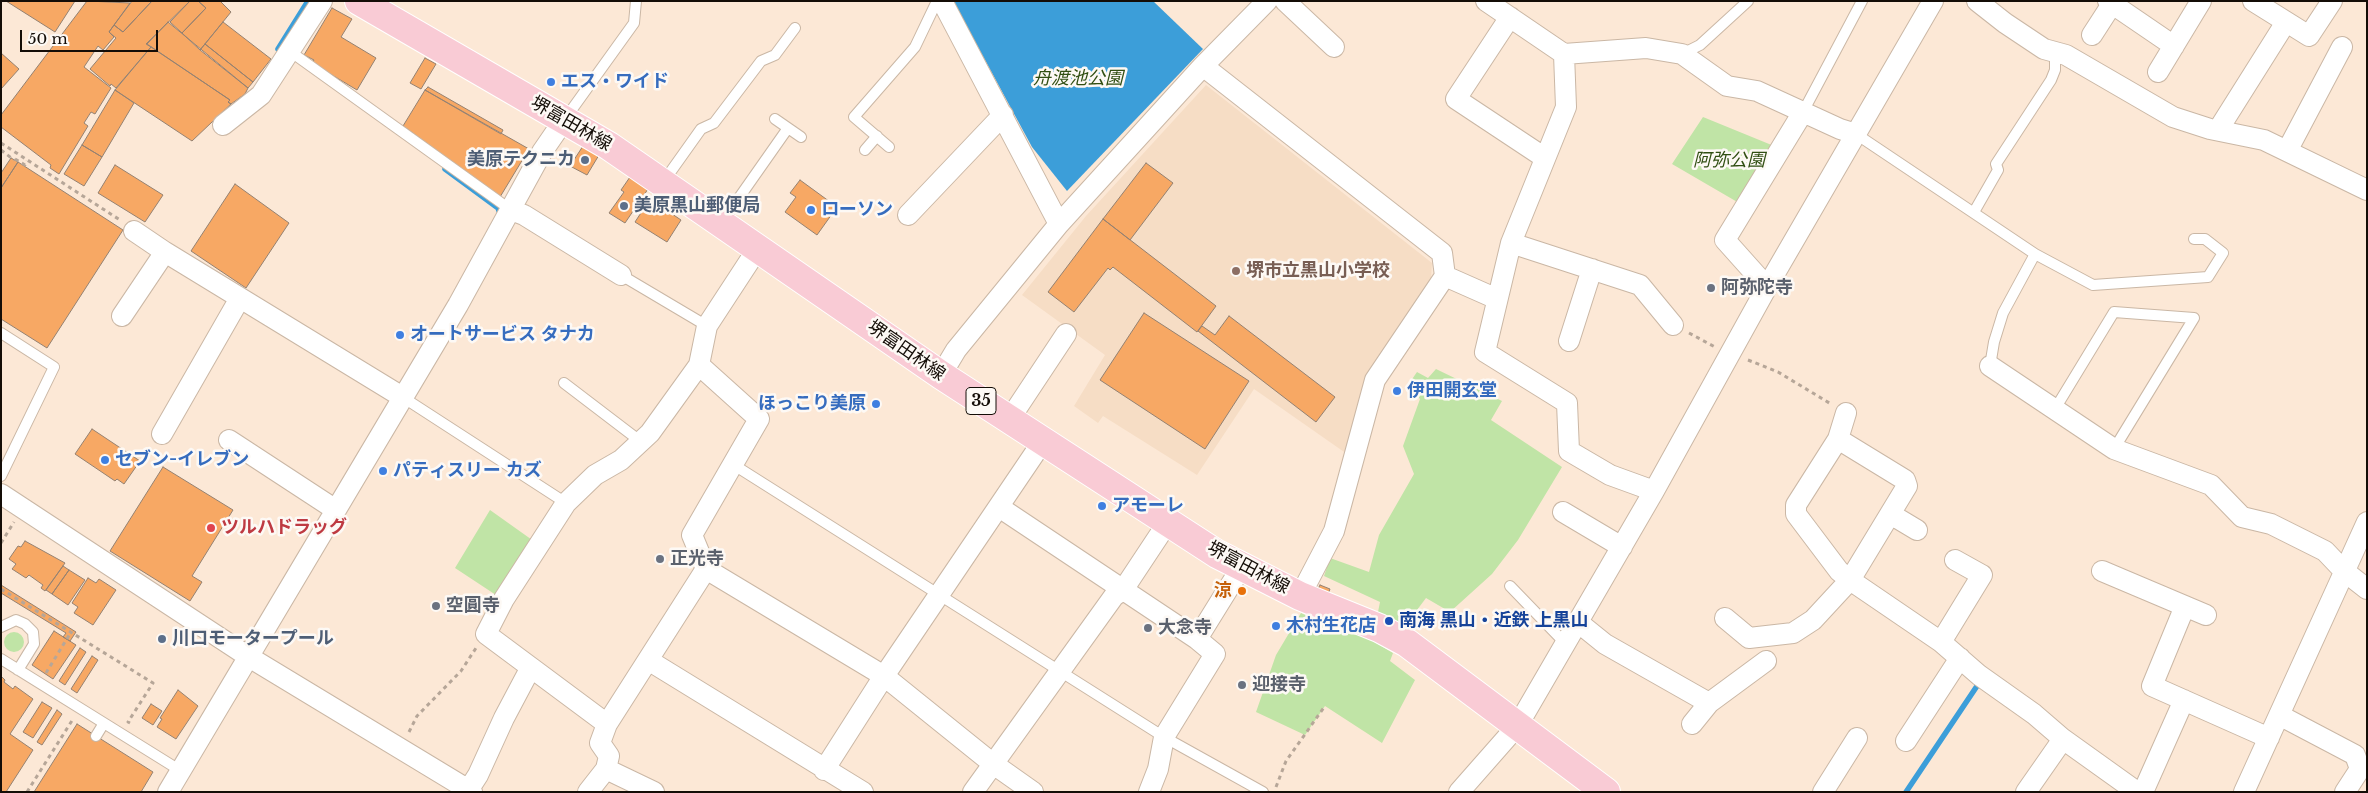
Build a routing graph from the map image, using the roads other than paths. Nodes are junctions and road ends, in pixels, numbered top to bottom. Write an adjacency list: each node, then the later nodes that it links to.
1 (322, 1): 25 (street)
2 (358, 1): 33 (main road, 堺富田林線 / 35)
3 (636, 1): 33 (lane)
4 (937, 1): 38 (lane)
5 (942, 1): 31 (street)
6 (1267, 1): 28 (street)
7 (1285, 1): 22 (street)
8 (1486, 1): 17 (street)
9 (1748, 1): 27 (lane)
10 (1862, 1): 30 (lane)
11 (1934, 1): 37 (street)
12 (1977, 1): 24 (street)
13 (2201, 1): 21 (street)
14 (2253, 1): 18 (street)
15 (2332, 1): 18 (street)
16 (2110, 2): 20 (street); 21 (street)
17 (1510, 17): 26 (street); 43 (street)
18 (2286, 22): 36 (street)
19 (795, 28): 44 (lane)
20 (2092, 35)
21 (2174, 46): 29 (street)
22 (1334, 47)
23 (2342, 47): 42 (street)
24 (2050, 51): 36 (street); 47 (lane)
25 (291, 52): 34 (street); 46 (lane)
26 (1564, 54): 27 (street); 43 (street)
27 (1682, 54): 30 (street)
28 (1203, 66): 50 (street); 59 (street)
29 (2158, 72)
30 (1802, 112): 37 (street); 60 (street)
31 (1003, 115): 48 (street); 50 (street)
32 (775, 119): 35 (lane)
33 (564, 120): 44 (main road, 堺富田林線 / 35); 46 (street)
34 (223, 125)
35 (788, 128): 39 (lane); 49 (lane)
36 (2218, 130): 42 (street)
37 (1856, 134): 47 (lane); 60 (street)
38 (877, 136): 40 (lane); 41 (lane)
39 (801, 138)
40 (889, 147)
41 (865, 150)
42 (2287, 151): 45 (street)
43 (1545, 158): 53 (street)
44 (663, 182): 49 (main road, 堺富田林線 / 35)
45 (2367, 190)
46 (511, 210): 58 (street); 73 (street)
47 (1974, 212): 56 (lane)
48 (908, 216)
49 (722, 222): 54 (main road, 堺富田林線 / 35)
50 (1060, 224): 71 (street)
51 (134, 231): 55 (street)
52 (2194, 239): 56 (lane)
53 (1511, 243): 57 (street); 62 (street)
54 (758, 248): 65 (street); 71 (main road, 堺富田林線 / 35)
55 (165, 252): 61 (street); 63 (street)
56 (2035, 254): 70 (lane)
57 (1592, 269): 64 (street); 68 (street)
58 (622, 275): 65 (lane)
59 (1445, 276): 62 (street); 106 (street)
60 (1767, 287): 85 (street)
61 (240, 298): 73 (street); 77 (street)
62 (1497, 299): 85 (street)
63 (122, 316)
64 (1673, 325)
65 (707, 326): 69 (street)
66 (1, 333): 84 (lane)
67 (1066, 334): 76 (street)
68 (1569, 341)
69 (699, 364): 81 (street); 83 (street)
70 (1990, 366): 74 (street)
71 (941, 375): 76 (main road, 堺富田林線 / 35)
72 (564, 383): 81 (lane)
73 (404, 398): 87 (lane); 89 (street)
74 (2055, 409): 82 (street); 82 (lane)
75 (1846, 414): 78 (street)
76 (1009, 420): 79 (main road, 堺富田林線 / 35)
77 (162, 434)
78 (1838, 439): 91 (street); 101 (street)
79 (1043, 441): 88 (street); 92 (main road, 堺富田林線 / 35)
80 (241, 442): 89 (street)
81 (640, 442): 87 (street)
82 (2114, 449): 100 (street)
83 (734, 465): 98 (street); 105 (lane)
84 (1, 476)
85 (1654, 491): 95 (street)
86 (1, 494): 115 (street)
87 (566, 503): 120 (street)
88 (999, 507): 104 (street); 105 (street)
89 (336, 510): 115 (street)
90 (1562, 512): 95 (street)
91 (1892, 515): 94 (street); 101 (street)
92 (1168, 522): 97 (main road, 堺富田林線 / 35); 104 (street)
93 (2367, 522): 100 (street)
94 (1917, 530)
95 (1622, 547): 110 (street)
96 (1955, 560): 113 (street)
97 (1241, 568): 106 (main road, 堺富田林線 / 35); 112 (street)
98 (706, 569): 118 (street); 123 (street)
99 (2102, 571): 107 (street)
100 (2344, 571): 103 (street); 126 (street)
101 (1850, 580): 109 (street); 113 (street)
102 (1510, 586): 114 (lane)
103 (2367, 589)
104 (1123, 590): 112 (street); 122 (street)
105 (940, 595): 122 (lane); 123 (street)
106 (1300, 596): 130 (main road, 堺富田林線 / 35)
107 (2185, 606): 108 (street); 124 (street)
108 (2206, 616)
109 (1725, 618)
110 (1578, 624): 114 (street); 125 (street)
111 (1, 627): 121 (lane)
112 (1197, 639): 132 (street)
113 (1941, 642): 116 (street)
114 (1566, 644): 130 (street)
115 (249, 657): 140 (street); 142 (street)
116 (1960, 658): 135 (street); 136 (street)
117 (1, 659): 121 (lane)
118 (648, 660): 128 (street); 139 (street)
119 (1766, 661): 125 (street)
120 (530, 669): 128 (street); 142 (street)
121 (18, 670): 127 (lane)
122 (1059, 672): 132 (lane); 137 (street)
123 (884, 676): 137 (street); 139 (street)
124 (2184, 700): 134 (street); 155 (street)
125 (1709, 703): 129 (street)
126 (2279, 715): 134 (street); 157 (street)
127 (104, 723): 131 (lane); 140 (lane)
128 (607, 724): 138 (street)
129 (1692, 724)
130 (1518, 725): 151 (street); 152 (main road, 堺富田林線 / 35)
131 (96, 736)
132 (1164, 737): 149 (street); 150 (lane)
133 (1857, 738): 153 (street)
134 (2269, 738): 156 (street)
135 (2063, 739): 141 (street); 154 (street)
136 (1906, 741)
137 (992, 763): 147 (street); 148 (street)
138 (606, 769): 144 (street); 145 (street)
139 (824, 770): 146 (street)
140 (181, 771): 143 (street)
141 (2125, 788)
142 (471, 791)
143 (168, 792)
144 (588, 792)
145 (654, 792)
146 (863, 792)
147 (973, 792)
148 (1033, 792)
149 (1149, 792)
150 (1264, 792)
151 (1459, 792)
152 (1606, 792)
153 (1823, 792)
154 (2026, 792)
155 (2143, 792)
156 (2244, 792)
157 (2344, 792)

